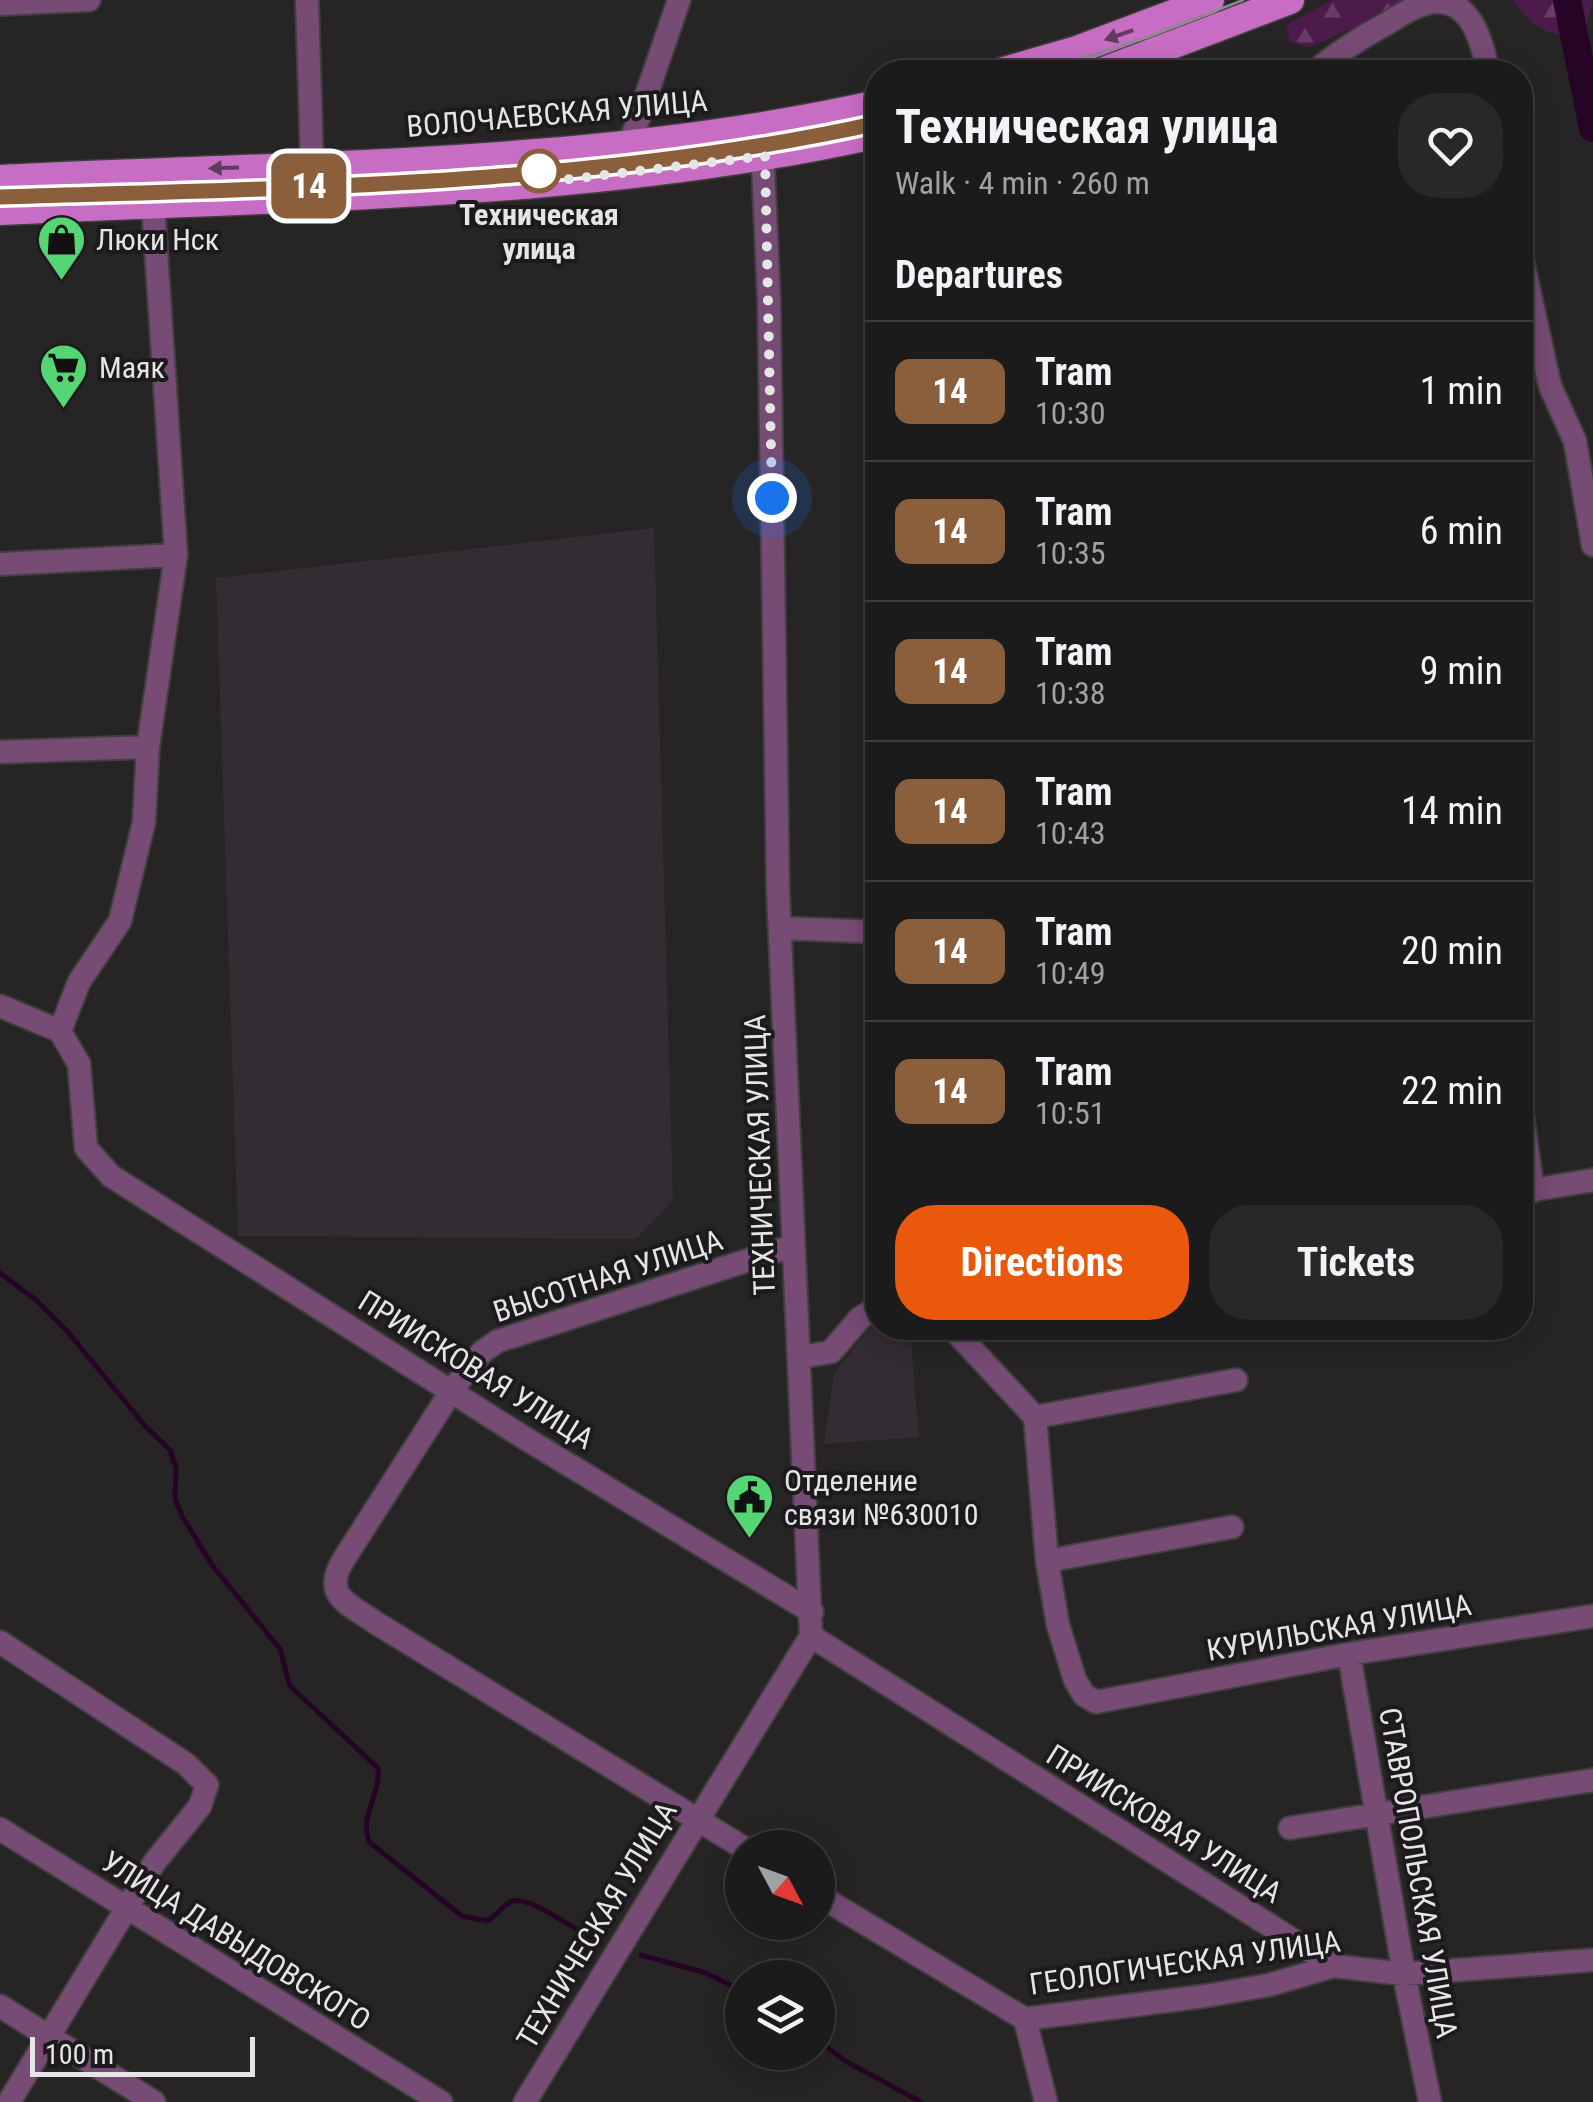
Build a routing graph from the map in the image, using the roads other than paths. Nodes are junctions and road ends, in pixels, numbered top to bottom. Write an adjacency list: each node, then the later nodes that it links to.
1 (89, 0): 6 (street)
2 (307, 0): 16 (street)
3 (678, 0): 15 (street)
4 (1210, 0): 7 (main road, one-way to 7)
5 (1290, 0): 8 (main road)
6 (0, 4)
7 (1041, 60)
8 (1172, 60)
9 (1328, 60): 10 (street)
10 (1485, 60)
11 (865, 106): 12 (main road, ВОЛОЧАЕВСКАЯ УЛИЦА)
12 (760, 126): 14 (street, ТЕХНИЧЕСКАЯ УЛИЦА); 15 (main road, ВОЛОЧАЕВСКАЯ УЛИЦА)
13 (865, 137): 14 (main road, ВОЛОЧАЕВСКАЯ УЛИЦА)
14 (765, 156): 15 (main road, ВОЛОЧАЕВСКАЯ УЛИЦА); 27 (street, ТЕХНИЧЕСКАЯ УЛИЦА)
15 (629, 159): 16 (main road, ВОЛОЧАЕВСКАЯ УЛИЦА); 19 (main road, ВОЛОЧАЕВСКАЯ УЛИЦА)
16 (312, 164): 17 (main road, ВОЛОЧАЕВСКАЯ УЛИЦА, one-way to 17)
17 (150, 171): 18 (main road, ВОЛОЧАЕВСКАЯ УЛИЦА); 19 (street)
18 (0, 178)
19 (152, 203): 20 (main road, ВОЛОЧАЕВСКАЯ УЛИЦА); 23 (street)
20 (0, 211)
21 (1533, 308): 22 (street)
22 (1593, 545)
23 (176, 555): 24 (street); 25 (street)
24 (0, 564)
25 (148, 747): 26 (street); 30 (street)
26 (0, 752)
27 (780, 928): 28 (street); 33 (street, ТЕХНИЧЕСКАЯ УЛИЦА)
28 (865, 931)
29 (0, 1006): 30 (street)
30 (60, 1031): 38 (street, ПРИИСКОВАЯ УЛИЦА)
31 (1593, 1180): 32 (street)
32 (1533, 1190)
33 (792, 1246): 36 (street, ТЕХНИЧЕСКАЯ УЛИЦА); 38 (street, ВЫСОТНАЯ УЛИЦА)
34 (865, 1315): 36 (street)
35 (963, 1340): 39 (street)
36 (800, 1357): 42 (street, ТЕХНИЧЕСКАЯ УЛИЦА)
37 (1236, 1380): 39 (street)
38 (452, 1390): 42 (street, ПРИИСКОВАЯ УЛИЦА); 49 (street, ВЫСОТНАЯ УЛИЦА)
39 (1035, 1417): 41 (street)
40 (1232, 1526): 41 (street)
41 (1048, 1561): 46 (street, КУРИЛЬСКАЯ УЛИЦА)
42 (812, 1612): 44 (street, ТЕХНИЧЕСКАЯ УЛИЦА)
43 (1593, 1616): 46 (street, КУРИЛЬСКАЯ УЛИЦА)
44 (811, 1636): 49 (street, ТЕХНИЧЕСКАЯ УЛИЦА); 56 (street, ПРИИСКОВАЯ УЛИЦА)
45 (0, 1642): 54 (street)
46 (1349, 1654): 48 (street, СТАВРОПОЛЬСКАЯ УЛИЦА)
47 (1593, 1780): 48 (street)
48 (1376, 1814): 50 (street); 57 (street, СТАВРОПОЛЬСКАЯ УЛИЦА)
49 (697, 1818): 52 (street); 64 (street, ТЕХНИЧЕСКАЯ УЛИЦА)
50 (1290, 1828)
51 (0, 1829): 54 (street, УЛИЦА ДАВЫДОВСКОГО)
52 (725, 1836)
53 (835, 1905): 59 (street, ГЕОЛОГИЧЕСКАЯ УЛИЦА)
54 (128, 1910): 60 (street); 63 (street, УЛИЦА ДАВЫДОВСКОГО)
55 (1593, 1960): 57 (street, ГЕОЛОГИЧЕСКАЯ УЛИЦА)
56 (1334, 1966): 57 (street, ГЕОЛОГИЧЕСКАЯ УЛИЦА); 59 (street, ГЕОЛОГИЧЕСКАЯ УЛИЦА)
57 (1404, 1974): 66 (street, СТАВРОПОЛЬСКАЯ УЛИЦА)
58 (0, 2006): 60 (street)
59 (1025, 2019): 65 (street)
60 (50, 2037): 61 (street); 62 (street)
61 (10, 2102)
62 (154, 2102)
63 (441, 2102)
64 (525, 2102)
65 (1046, 2102)
66 (1430, 2102)

